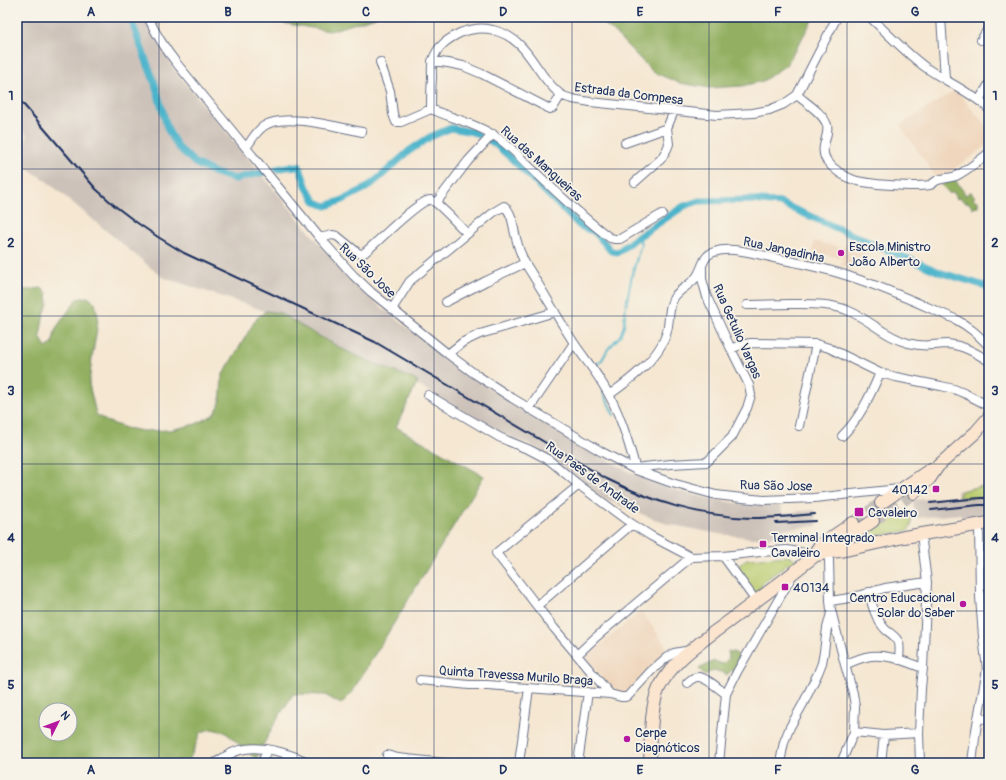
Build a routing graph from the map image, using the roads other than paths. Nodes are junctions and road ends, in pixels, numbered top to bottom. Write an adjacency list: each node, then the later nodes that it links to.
1 (148, 17): 21 (street, Rua São Jose)
2 (837, 17): 12 (street)
3 (870, 17): 9 (street)
4 (941, 17): 9 (street)
5 (989, 27): 6 (street)
6 (981, 40)
7 (432, 61): 11 (street); 11 (street, Estrada da Compesa); 14 (street)
8 (380, 62): 14 (street)
9 (945, 80): 13 (street)
10 (989, 84): 13 (street)
11 (561, 95): 16 (street, Estrada da Compesa)
12 (797, 95): 16 (street, Estrada da Compesa); 22 (street)
13 (979, 100): 15 (street)
14 (431, 109): 19 (street, Rua das Mangueiras)
15 (989, 109)
16 (674, 112): 17 (street)
17 (667, 128): 20 (street); 23 (street)
18 (362, 132): 21 (street)
19 (493, 134): 24 (street); 25 (street, Rua das Mangueiras)
20 (625, 143)
21 (246, 148): 27 (street, Rua São Jose)
22 (989, 153)
23 (635, 182)
24 (436, 203): 26 (street); 27 (street)
25 (662, 214)
26 (467, 233): 28 (street); 32 (street)
27 (320, 238): 32 (street, Rua São Jose)
28 (525, 263): 30 (street); 33 (street)
29 (703, 265): 36 (street, Rua Jangadinha); 37 (street, Rua Getulio Vargas); 42 (street, Rua Jangadinha)
30 (446, 302)
31 (747, 305): 39 (street)
32 (392, 309): 38 (street, Rua São Jose)
33 (555, 312): 34 (street); 38 (street)
34 (574, 343): 42 (street); 44 (street)
35 (816, 344): 37 (street); 40 (street); 46 (street)
36 (989, 346)
37 (731, 349): 48 (street, Rua Getulio Vargas)
38 (448, 354): 44 (street, Rua São Jose)
39 (989, 361)
40 (880, 373): 43 (street); 47 (street)
41 (428, 395): 49 (street, Rua Paes de Andrade)
42 (609, 395): 48 (street)
43 (989, 406)
44 (529, 408): 48 (street, Rua São Jose)
45 (989, 417): 50 (main road)
46 (799, 426)
47 (842, 436)
48 (636, 469): 50 (street, Rua São Jose)
49 (579, 485): 55 (street, Rua Paes de Andrade); 65 (street)
50 (912, 490): 51 (main road)
51 (881, 503)
52 (873, 521): 57 (main road)
53 (853, 523): 57 (main road)
54 (984, 523): 56 (main road, Rua Paes de Andrade); 72 (street)
55 (632, 524): 59 (street, Rua Paes de Andrade); 65 (street)
56 (921, 534): 57 (main road, Rua Paes de Andrade); 61 (street)
57 (819, 553): 58 (street, Rua Paes de Andrade); 60 (main road); 64 (street)
58 (724, 556): 59 (street, Rua Paes de Andrade); 63 (street)
59 (691, 557): 68 (street)
60 (796, 570): 63 (main road); 78 (street)
61 (927, 582): 62 (street); 71 (street)
62 (870, 592): 64 (street); 69 (street)
63 (756, 601): 67 (main road)
64 (830, 601): 66 (street)
65 (537, 606): 68 (street)
66 (831, 610): 70 (street); 94 (street)
67 (691, 650): 77 (street, Quinta Travessa Murilo Braga); 92 (main road)
68 (577, 655): 77 (street)
69 (899, 660): 70 (street); 71 (street)
70 (845, 665): 81 (street)
71 (923, 668): 82 (street)
72 (988, 668): 79 (street)
73 (420, 680): 75 (street, Quinta Travessa Murilo Braga)
74 (687, 683): 78 (street)
75 (529, 688): 76 (street, Quinta Travessa Murilo Braga); 90 (street)
76 (588, 692): 77 (street, Quinta Travessa Murilo Braga); 91 (street)
77 (610, 694)
78 (726, 694): 93 (street)
79 (978, 718): 80 (street); 98 (street)
80 (989, 719)
81 (854, 732): 83 (street); 95 (street)
82 (919, 733): 83 (street); 97 (street)
83 (884, 735): 96 (street)
84 (267, 749): 86 (street); 87 (street); 88 (street)
85 (387, 755): 89 (street)
86 (215, 763)
87 (262, 763)
88 (310, 763)
89 (444, 763)
90 (519, 763)
91 (578, 763)
92 (650, 763)
93 (719, 763)
94 (780, 763)
95 (841, 763)
96 (881, 763)
97 (920, 763)
98 (972, 763)

